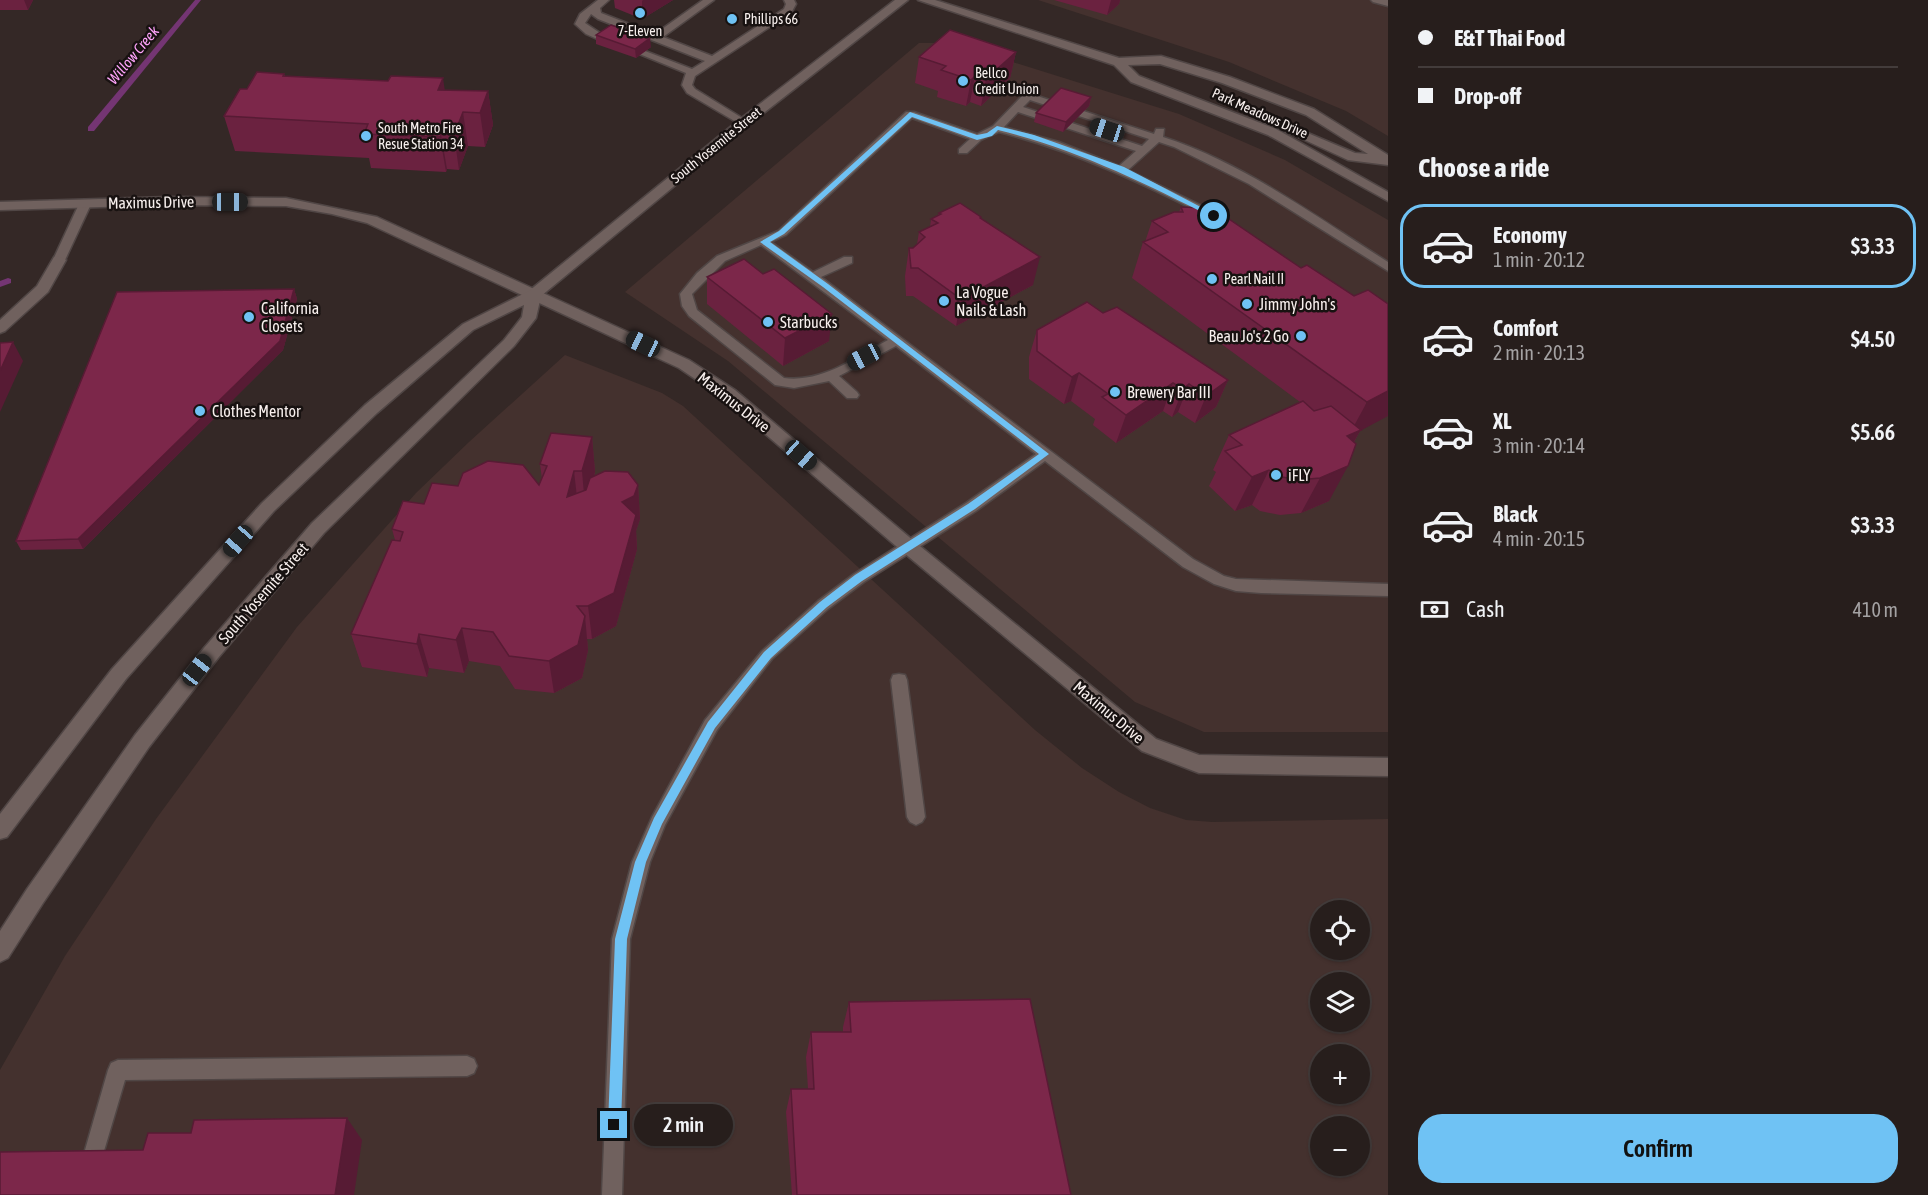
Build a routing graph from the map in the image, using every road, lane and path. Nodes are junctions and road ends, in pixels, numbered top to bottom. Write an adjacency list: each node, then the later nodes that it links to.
1 (604, 0): 8 (lane)
2 (710, 0): 9 (lane)
3 (789, 0): 12 (lane)
4 (902, 0): 17 (main road, South Yosemite Street)
5 (924, 0): 13 (main road, Park Meadows Drive)
6 (1376, 0): 7 (lane)
7 (1388, 3)
8 (595, 7): 9 (lane); 10 (lane)
9 (656, 38): 12 (lane)
10 (604, 39)
11 (642, 53): 14 (lane)
12 (713, 60): 14 (lane)
13 (1118, 62): 15 (main road, Park Meadows Drive); 22 (main road, Park Meadows Drive)
14 (694, 73): 17 (lane)
15 (1146, 83): 22 (main road); 24 (main road, Park Meadows Drive)
16 (1023, 103): 18 (lane); 20 (lane); 20 (lane)
17 (743, 123): 35 (main road, South Yosemite Street)
18 (997, 128): 19 (lane); 23 (lane)
19 (977, 138): 21 (lane); 30 (lane)
20 (1150, 144): 23 (lane); 33 (lane)
21 (963, 151)
22 (1387, 159)
23 (1122, 169): 29 (lane)
24 (1352, 175): 25 (main road); 26 (main road, Park Meadows Drive)
25 (1388, 183)
26 (1388, 197)
27 (85, 204): 28 (main road, Maximus Drive); 31 (lane); 35 (main road, Maximus Drive)
28 (0, 206)
29 (1232, 225)
30 (764, 242): 34 (lane); 38 (lane)
31 (59, 260): 36 (main road)
32 (848, 260): 34 (lane)
33 (1388, 267)
34 (814, 276): 37 (lane)
35 (534, 294): 41 (main road, Maximus Drive); 46 (main road, South Yosemite Street); 47 (main road, South Yosemite Street)
36 (0, 328)
37 (897, 340): 38 (lane); 40 (lane)
38 (830, 375): 39 (lane)
39 (852, 395)
40 (1045, 454): 41 (lane); 42 (lane)
41 (909, 547): 44 (main road, Maximus Drive); 50 (lane)
42 (1388, 590)
43 (899, 680): 45 (lane)
44 (1388, 767)
45 (916, 817)
46 (0, 830)
47 (0, 951)
48 (466, 1066): 49 (lane)
49 (89, 1172)
50 (612, 1195)

